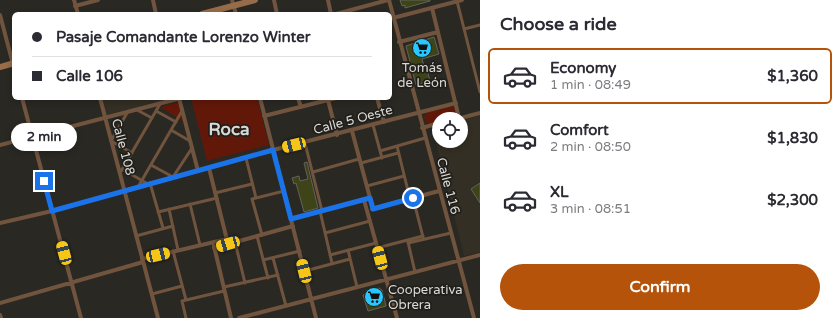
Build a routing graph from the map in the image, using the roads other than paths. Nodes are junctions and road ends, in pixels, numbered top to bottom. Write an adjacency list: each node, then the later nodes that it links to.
1 (74, 0): 10 (street)
2 (98, 0): 10 (street)
3 (153, 0): 13 (street)
4 (255, 0): 9 (main road)
5 (274, 0): 15 (street)
6 (328, 0): 16 (street)
7 (388, 0): 17 (street); 18 (street, Calle 116)
8 (460, 1): 11 (street); 23 (street)
9 (233, 3): 14 (main road)
10 (76, 6): 12 (street)
11 (432, 8): 21 (street); 24 (street)
12 (78, 12)
13 (156, 12)
14 (216, 12)
15 (277, 12)
16 (331, 12)
17 (354, 12)
18 (391, 12)
19 (392, 14): 21 (street, Calle 116)
20 (0, 15): 26 (street)
21 (393, 18): 25 (street, Calle 116)
22 (480, 25): 23 (street)
23 (464, 29): 29 (street)
24 (438, 32): 25 (street); 39 (street)
25 (399, 42): 47 (street, Calle 116)
26 (12, 58)
27 (12, 65): 28 (main road)
28 (0, 67)
29 (479, 81): 30 (street)
30 (480, 92)
31 (23, 100): 61 (street)
32 (100, 100): 52 (street, Calle 108)
33 (173, 100): 40 (street)
34 (180, 100): 44 (street)
35 (260, 100): 49 (street)
36 (299, 100): 41 (street)
37 (328, 100): 41 (street); 60 (street)
38 (378, 100): 54 (street)
39 (456, 103): 45 (street); 47 (street, Calle 5 Oeste)
40 (160, 104): 42 (street); 43 (street)
41 (301, 107): 49 (street)
42 (137, 110): 46 (street); 51 (street)
43 (156, 111): 51 (street); 53 (street)
44 (182, 111): 53 (street); 64 (street)
45 (457, 112)
46 (127, 113): 52 (street); 63 (street)
47 (418, 113): 54 (street, Calle 5 Oeste); 57 (street, Calle 116)
48 (480, 113): 50 (street)
49 (264, 116): 69 (street)
50 (468, 116)
51 (152, 118): 71 (street)
52 (105, 119): 61 (street); 63 (street, Calle 108)
53 (176, 122): 58 (street)
54 (384, 122): 55 (street, Calle 5 Oeste)
55 (373, 125): 59 (street, Calle 5 Oeste); 70 (street)
56 (432, 125): 57 (street)
57 (422, 128): 62 (street, Calle 116)
58 (171, 130): 64 (street); 76 (street)
59 (352, 131): 60 (street, Calle 5 Oeste); 75 (street)
60 (337, 135): 65 (street, Calle 5 Oeste)
61 (32, 137): 66 (street); 100 (street)
62 (425, 138): 67 (street); 90 (street, Calle 116)
63 (111, 141): 71 (street); 78 (street, Calle 108)
64 (190, 141): 68 (street)
65 (305, 143): 69 (street, Calle 5 Oeste); 80 (street)
66 (0, 145)
67 (396, 146): 70 (street); 72 (street)
68 (192, 148): 79 (street); 82 (street)
69 (273, 150): 73 (street, Calle 5 Oeste); 89 (street)
70 (380, 151): 74 (street)
71 (132, 153): 78 (street)
72 (398, 153): 74 (street); 81 (street)
73 (246, 158): 77 (street, Calle 5 Oeste); 85 (street)
74 (382, 158): 75 (street)
75 (360, 161): 80 (street); 86 (street)
76 (151, 165): 82 (street); 83 (street)
77 (209, 168): 79 (street, Calle 5 Oeste); 91 (street)
78 (120, 170): 83 (street); 88 (street, Calle 108)
79 (198, 171): 82 (street, Calle 5 Oeste)
80 (313, 172): 101 (street)
81 (404, 176): 86 (street); 95 (street)
82 (173, 177): 84 (street, Calle 5 Oeste)
83 (142, 181): 84 (street); 87 (street)
84 (149, 184): 87 (street, Calle 5 Oeste); 103 (street)
85 (252, 184): 91 (street); 93 (street)
86 (367, 186): 94 (street)
87 (138, 187): 88 (street, Calle 5 Oeste)
88 (124, 190): 100 (street, Calle 5 Oeste); 113 (street, Calle 108)
89 (284, 191): 93 (street); 104 (street)
90 (439, 192): 95 (street); 111 (street, Calle 116)
91 (215, 193): 92 (street)
92 (216, 198): 97 (street); 116 (street)
93 (254, 198): 112 (street)
94 (370, 198): 96 (street); 99 (street)
95 (412, 199): 99 (street); 115 (street)
96 (364, 200): 101 (street); 102 (street)
97 (190, 204): 98 (street); 121 (street)
98 (169, 209): 103 (street); 107 (street)
99 (373, 209): 102 (street)
100 (52, 211): 106 (street, Calle 5 Oeste); 141 (street)
101 (321, 211): 104 (street); 110 (street)
102 (367, 211): 105 (street)
103 (158, 212): 109 (street)
104 (291, 219): 108 (street)
105 (370, 221): 110 (street); 122 (street)
106 (0, 223)
107 (172, 226): 109 (street); 124 (street)
108 (293, 226): 112 (street); 127 (street)
109 (163, 228): 113 (street)
110 (325, 233): 128 (street)
111 (451, 233): 115 (street); 134 (street, Calle 116)
112 (262, 235): 114 (street)
113 (136, 236): 132 (street, Calle 108)
114 (257, 236): 118 (street); 133 (street)
115 (423, 238): 119 (street)
116 (227, 239): 117 (street); 120 (street)
117 (213, 242): 121 (street); 123 (street)
118 (235, 242): 120 (street); 142 (street)
119 (408, 242): 122 (street); 137 (street)
120 (228, 244): 123 (street)
121 (200, 245): 124 (street)
122 (377, 245): 125 (street); 140 (street)
123 (214, 248): 145 (street)
124 (178, 250): 126 (street)
125 (348, 250): 128 (street); 131 (street)
126 (173, 251): 132 (street); 143 (street)
127 (300, 251): 130 (street); 136 (street)
128 (330, 255): 135 (street)
129 (480, 255): 134 (street)
130 (273, 258): 133 (street); 138 (street)
131 (350, 259): 135 (street); 144 (street)
132 (143, 260): 141 (street); 146 (street, Calle 108)
133 (263, 260): 139 (street)
134 (458, 261): 137 (street); 160 (street, Calle 116)
135 (332, 263): 136 (street)
136 (304, 271): 147 (street)
137 (416, 272): 140 (street)
138 (278, 276): 139 (street); 150 (street)
139 (268, 278): 142 (street)
140 (386, 279): 144 (street); 159 (street)
141 (71, 282): 149 (street); 153 (street)
142 (245, 283): 145 (street)
143 (182, 286): 146 (street); 148 (street)
144 (357, 287): 147 (street)
145 (224, 289): 148 (street); 156 (street)
146 (152, 294): 154 (street, Calle 108)
147 (312, 299): 150 (street); 158 (street)
148 (186, 300): 155 (street)
149 (0, 303)
150 (286, 306): 157 (street)
151 (0, 315): 152 (street)
152 (1, 318)
153 (81, 318)
154 (158, 318)
155 (186, 318)
156 (231, 318)
157 (239, 318)
158 (316, 318)
159 (397, 318)
160 (474, 318)

